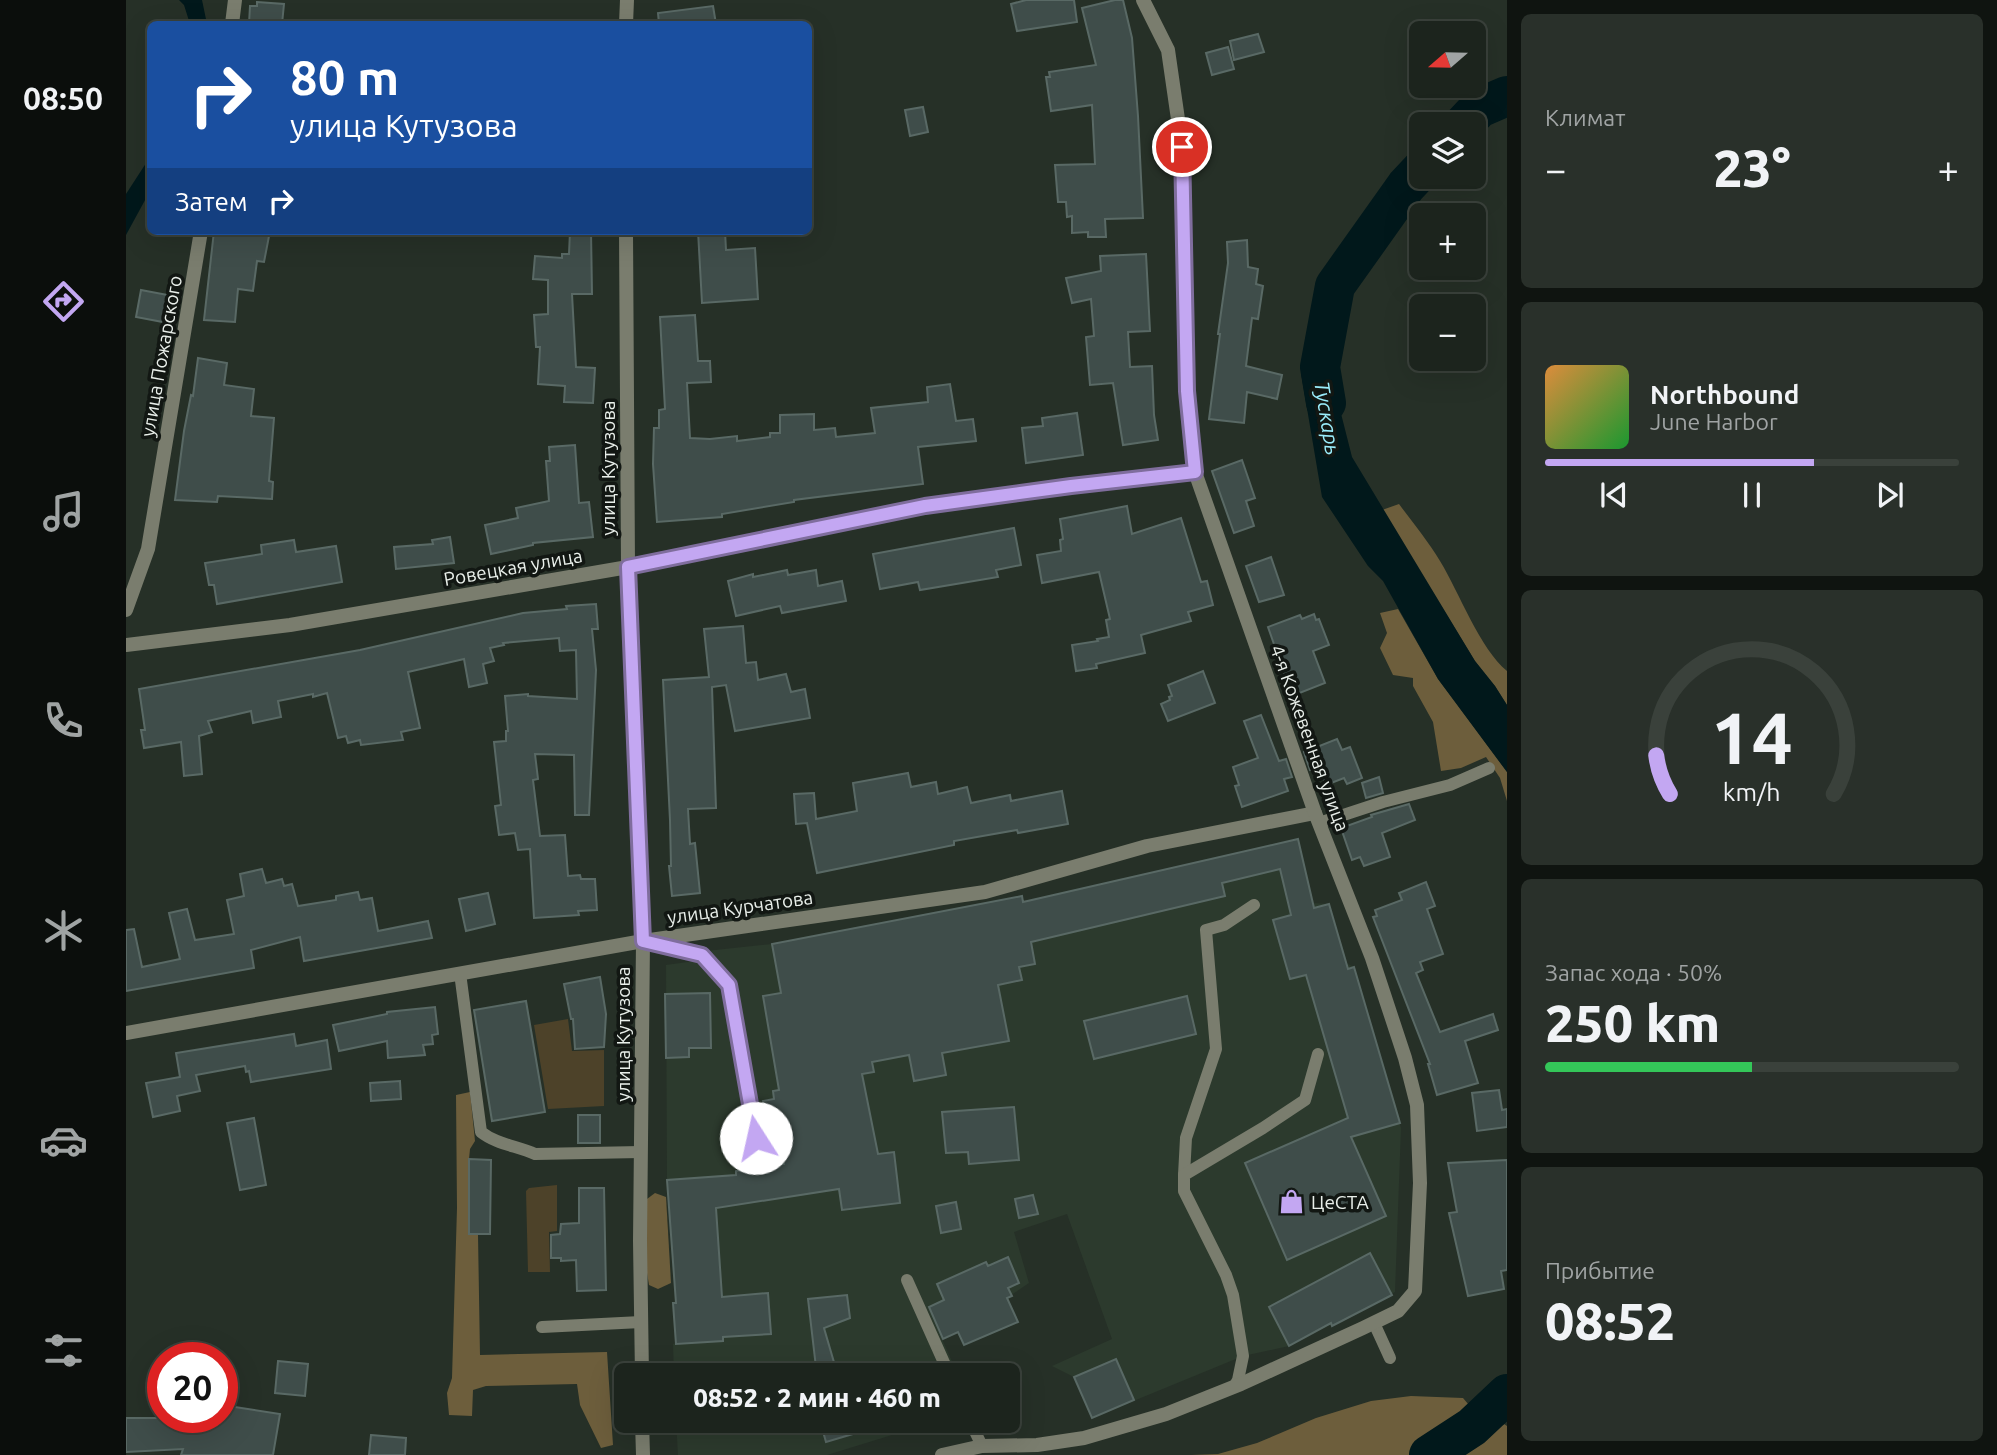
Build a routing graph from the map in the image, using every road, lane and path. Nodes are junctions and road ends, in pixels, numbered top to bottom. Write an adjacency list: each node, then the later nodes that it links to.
1 (234, 0): 4 (street)
2 (627, 0): 5 (street)
3 (1143, 0): 8 (street, 4-я Кожевенная улица)
4 (232, 21)
5 (626, 21)
6 (200, 235): 10 (street, улица Пожарского)
7 (626, 235): 9 (street, улица Кутузова)
8 (1195, 472): 9 (street, Ровецкая улица); 13 (street, 4-я Кожевенная улица)
9 (628, 567): 11 (street, Ровецкая улица); 15 (street, улица Кутузова)
10 (126, 610)
11 (126, 645)
12 (1489, 768): 13 (lane)
13 (1317, 818): 15 (street, улица Курчатова); 24 (street, 4-я Кожевенная улица)
14 (1254, 905): 21 (lane)
15 (643, 941): 16 (street, улица Курчатова); 19 (lane); 20 (street, улица Кутузова)
16 (460, 973): 17 (street, улица Курчатова); 20 (lane)
17 (126, 1033)
18 (1318, 1054): 21 (lane)
19 (756, 1138)
20 (641, 1152): 23 (street, улица Кутузова)
21 (1184, 1175): 29 (lane)
22 (907, 1280): 28 (lane)
23 (641, 1322): 25 (lane); 27 (street, улица Кутузова)
24 (1374, 1323): 26 (lane); 29 (street, 4-я Кожевенная улица)
25 (542, 1326)
26 (1390, 1358)
27 (642, 1363)
28 (944, 1363)
29 (1238, 1386): 33 (street, 4-я Кожевенная улица)
30 (642, 1433): 34 (street)
31 (976, 1433): 32 (lane)
32 (982, 1446): 33 (street, 4-я Кожевенная улица); 35 (street, 4-я Кожевенная улица)
33 (1038, 1450)
34 (643, 1455)
35 (942, 1455)

